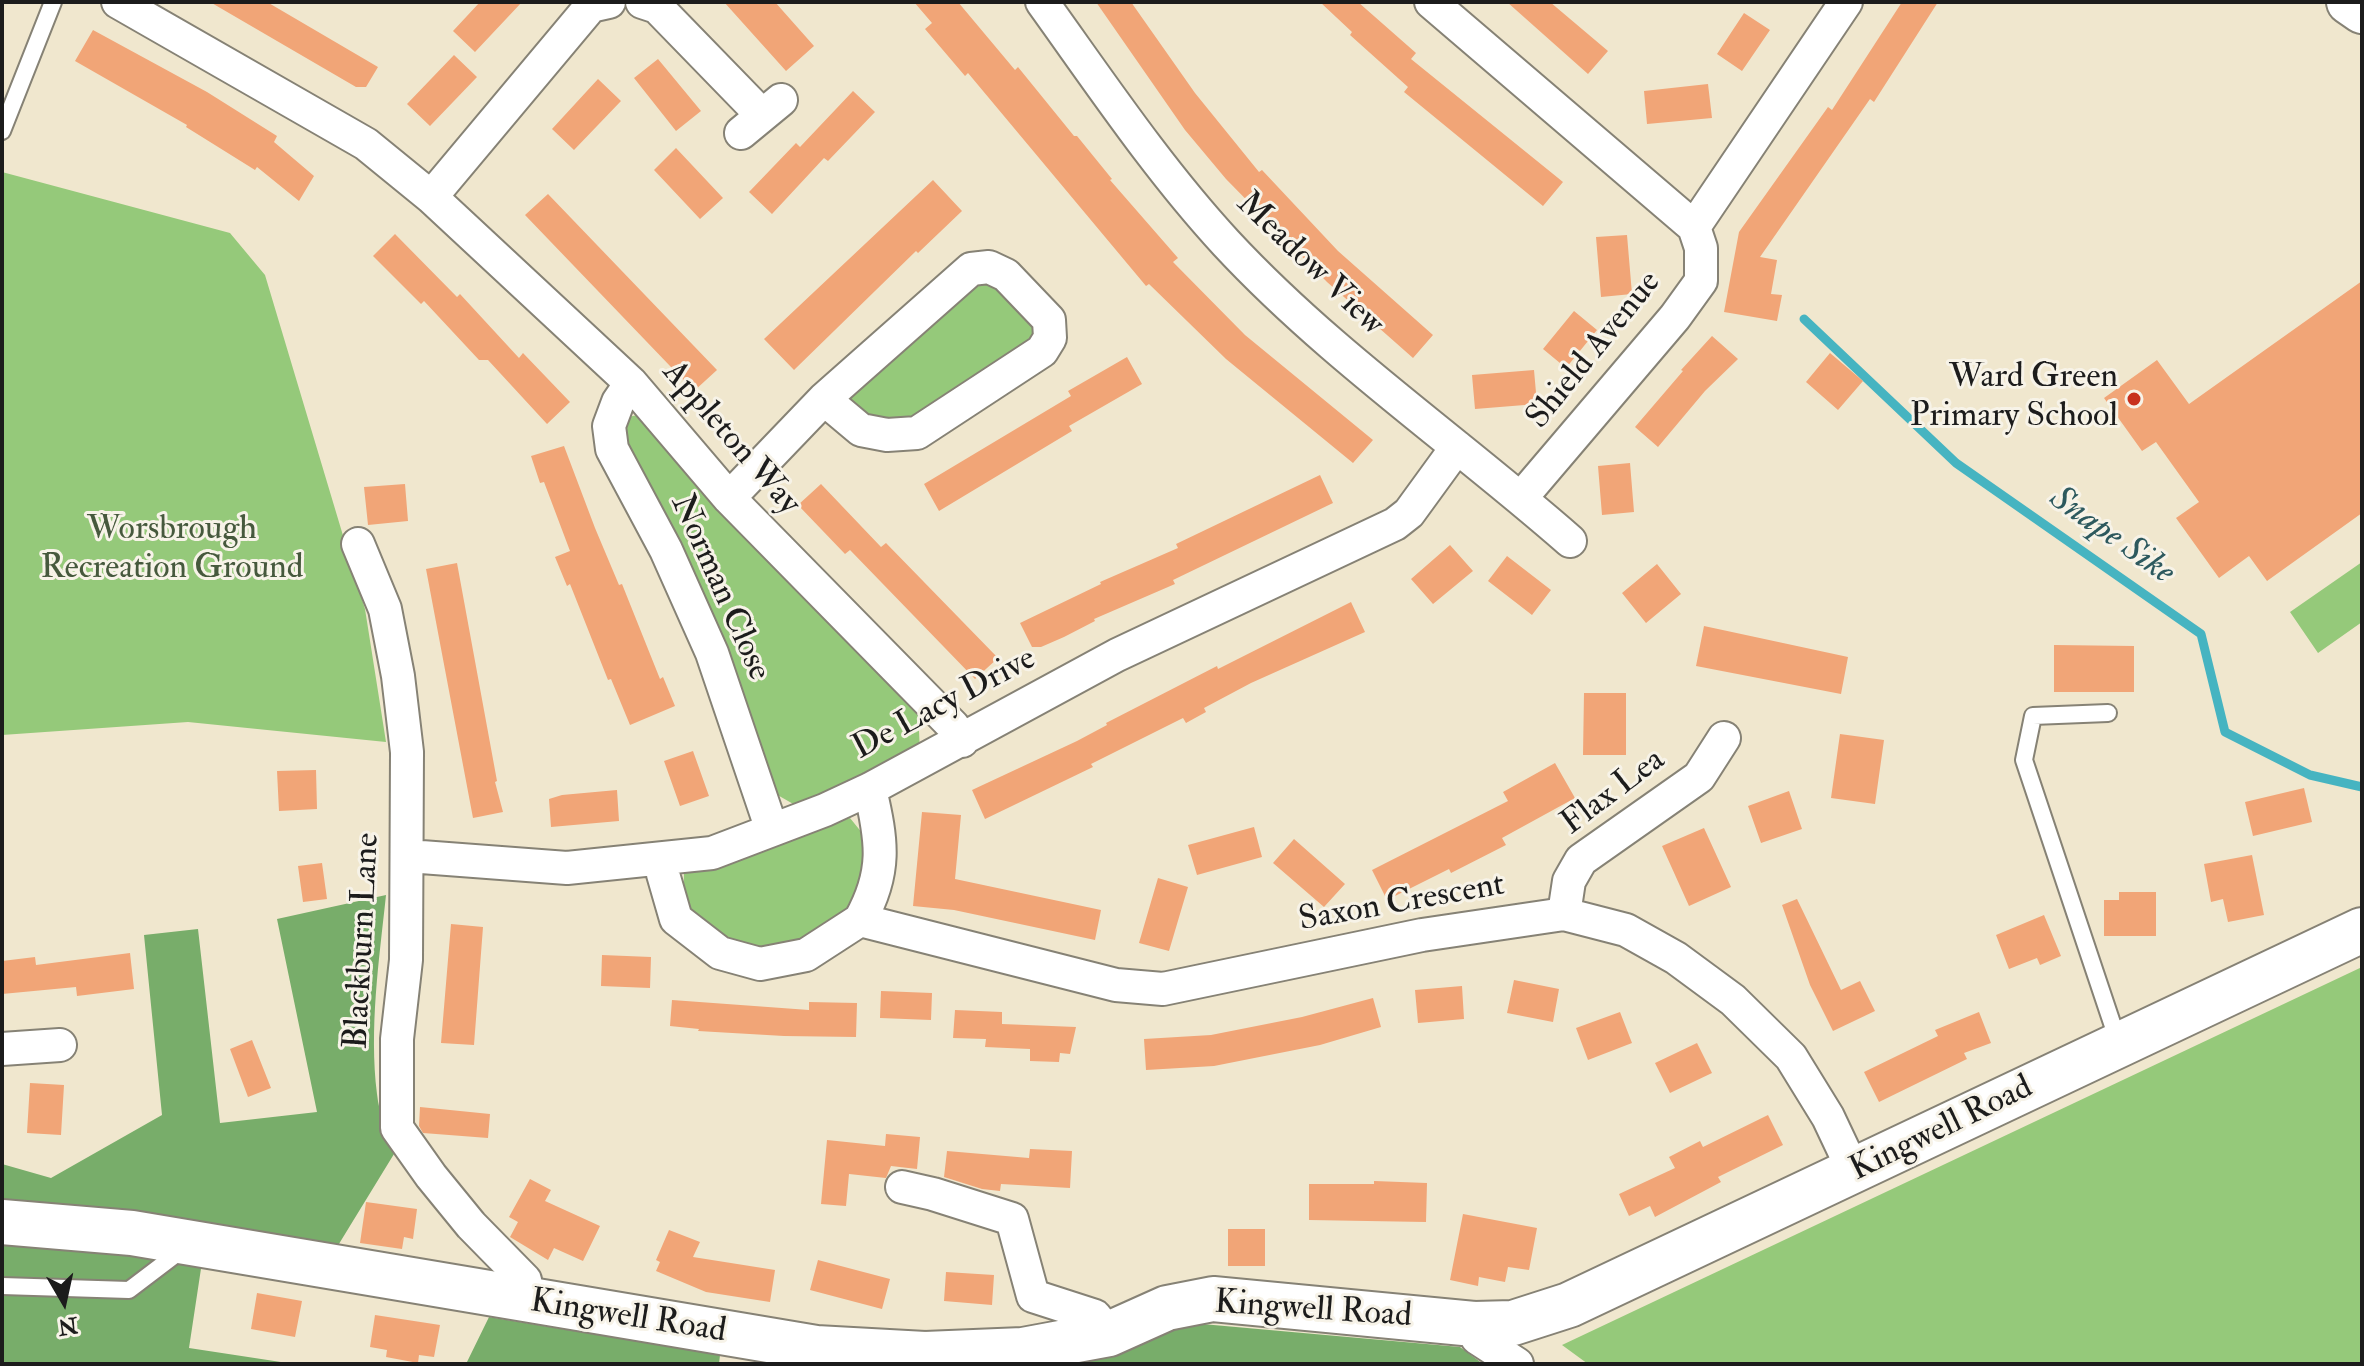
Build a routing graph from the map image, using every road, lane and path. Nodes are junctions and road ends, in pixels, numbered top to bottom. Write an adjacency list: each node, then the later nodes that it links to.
1 (53, 2): 11 (lane)
2 (118, 2): 12 (street, Appleton Way)
3 (642, 2): 10 (street)
4 (1042, 2): 16 (street, Meadow View)
5 (1431, 2): 13 (street)
6 (1846, 2): 13 (street)
7 (2349, 2): 9 (street)
8 (595, 3): 12 (street)
9 (2362, 11)
10 (761, 116)
11 (2, 131)
12 (431, 197): 14 (street, Appleton Way)
13 (1694, 227): 18 (street, Shield Avenue)
14 (631, 383): 17 (street, Appleton Way); 25 (street, Norman Close)
15 (824, 399): 15 (street); 17 (street)
16 (1457, 447): 18 (street, Meadow View); 23 (street, De Lacy Drive)
17 (729, 498): 23 (street, Appleton Way)
18 (1521, 498): 19 (street, Meadow View)
19 (1570, 541)
20 (358, 544): 26 (street, Blackburn Lane)
21 (2108, 713): 32 (lane)
22 (1724, 738): 28 (street, Flax Lea)
23 (962, 741): 24 (street, De Lacy Drive)
24 (870, 789): 25 (street, De Lacy Drive); 29 (street)
25 (772, 830): 27 (street, De Lacy Drive)
26 (408, 856): 27 (street, De Lacy Drive); 39 (street, Blackburn Lane)
27 (662, 860): 29 (street)
28 (1564, 914): 29 (street, Saxon Crescent); 34 (street, Saxon Crescent)
29 (860, 920)
30 (2362, 930): 32 (street, Kingwell Road)
31 (60, 1045): 33 (street)
32 (2119, 1045): 34 (street, Kingwell Road)
33 (2, 1049)
34 (1854, 1172): 40 (street, Kingwell Road)
35 (902, 1187): 41 (street)
36 (2, 1222): 37 (street, Kingwell Road)
37 (190, 1243): 38 (lane); 39 (street, Kingwell Road)
38 (2, 1286)
39 (528, 1301): 42 (street, Kingwell Road)
40 (1474, 1324): 41 (street, Kingwell Road); 43 (street)
41 (1109, 1334): 42 (street, Kingwell Road)
42 (969, 1358)
43 (1517, 1364)

